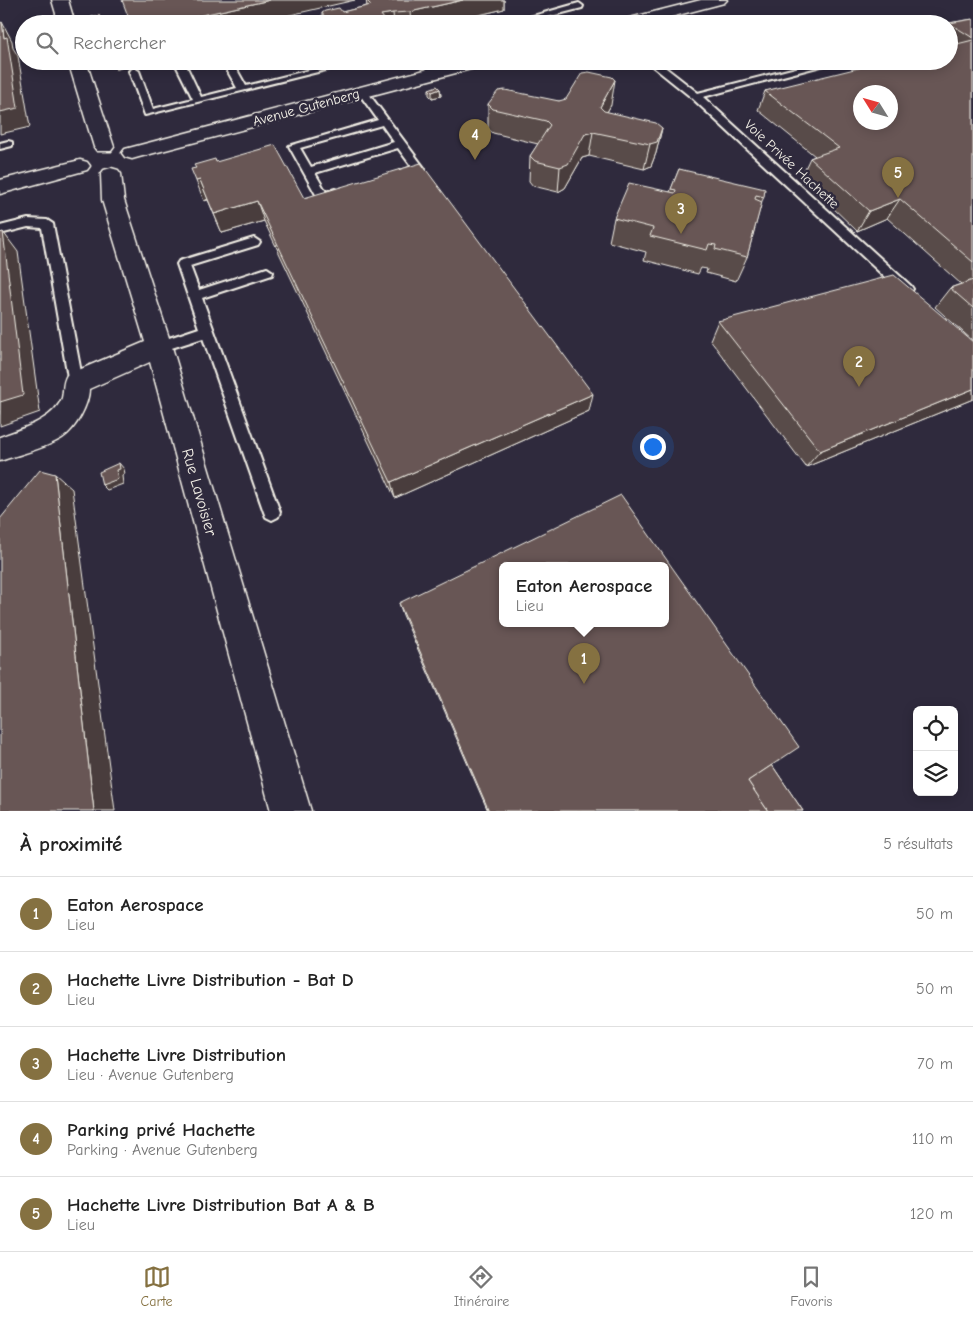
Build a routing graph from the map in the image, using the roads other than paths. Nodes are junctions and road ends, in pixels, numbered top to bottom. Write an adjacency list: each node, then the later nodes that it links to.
1 (60, 0): 4 (street)
2 (719, 0): 6 (street)
3 (580, 6): 5 (lane)
4 (64, 15)
5 (544, 15)
6 (643, 15)
7 (81, 70): 22 (street, Rue Lavoisier)
8 (183, 70): 18 (lane)
9 (232, 70): 15 (lane)
10 (321, 70): 15 (lane)
11 (421, 70): 16 (street, Avenue Gutenberg)
12 (663, 70): 17 (lane, Voie Privée Hachette)
13 (800, 70): 17 (lane)
14 (134, 71): 18 (lane)
15 (242, 90): 18 (lane)
16 (363, 92): 19 (lane); 21 (street, Avenue Gutenberg)
17 (696, 96): 32 (lane, Voie Privée Hachette)
18 (198, 100)
19 (384, 121): 20 (lane); 24 (lane)
20 (400, 144): 24 (lane); 25 (lane)
21 (132, 152): 22 (street); 22 (street)
22 (107, 160): 23 (street); 23 (street); 34 (street, Rue Lavoisier)
23 (80, 166): 26 (street)
24 (308, 170): 27 (lane)
25 (392, 176)
26 (0, 187)
27 (349, 190)
28 (0, 230): 35 (lane)
29 (254, 242): 31 (lane)
30 (267, 272): 31 (lane)
31 (194, 296): 33 (lane)
32 (915, 298)
33 (207, 331): 34 (lane); 37 (lane)
34 (159, 347): 35 (street); 38 (street, Rue Lavoisier)
35 (76, 383): 36 (street)
36 (0, 449)
37 (272, 512)
38 (291, 811)

